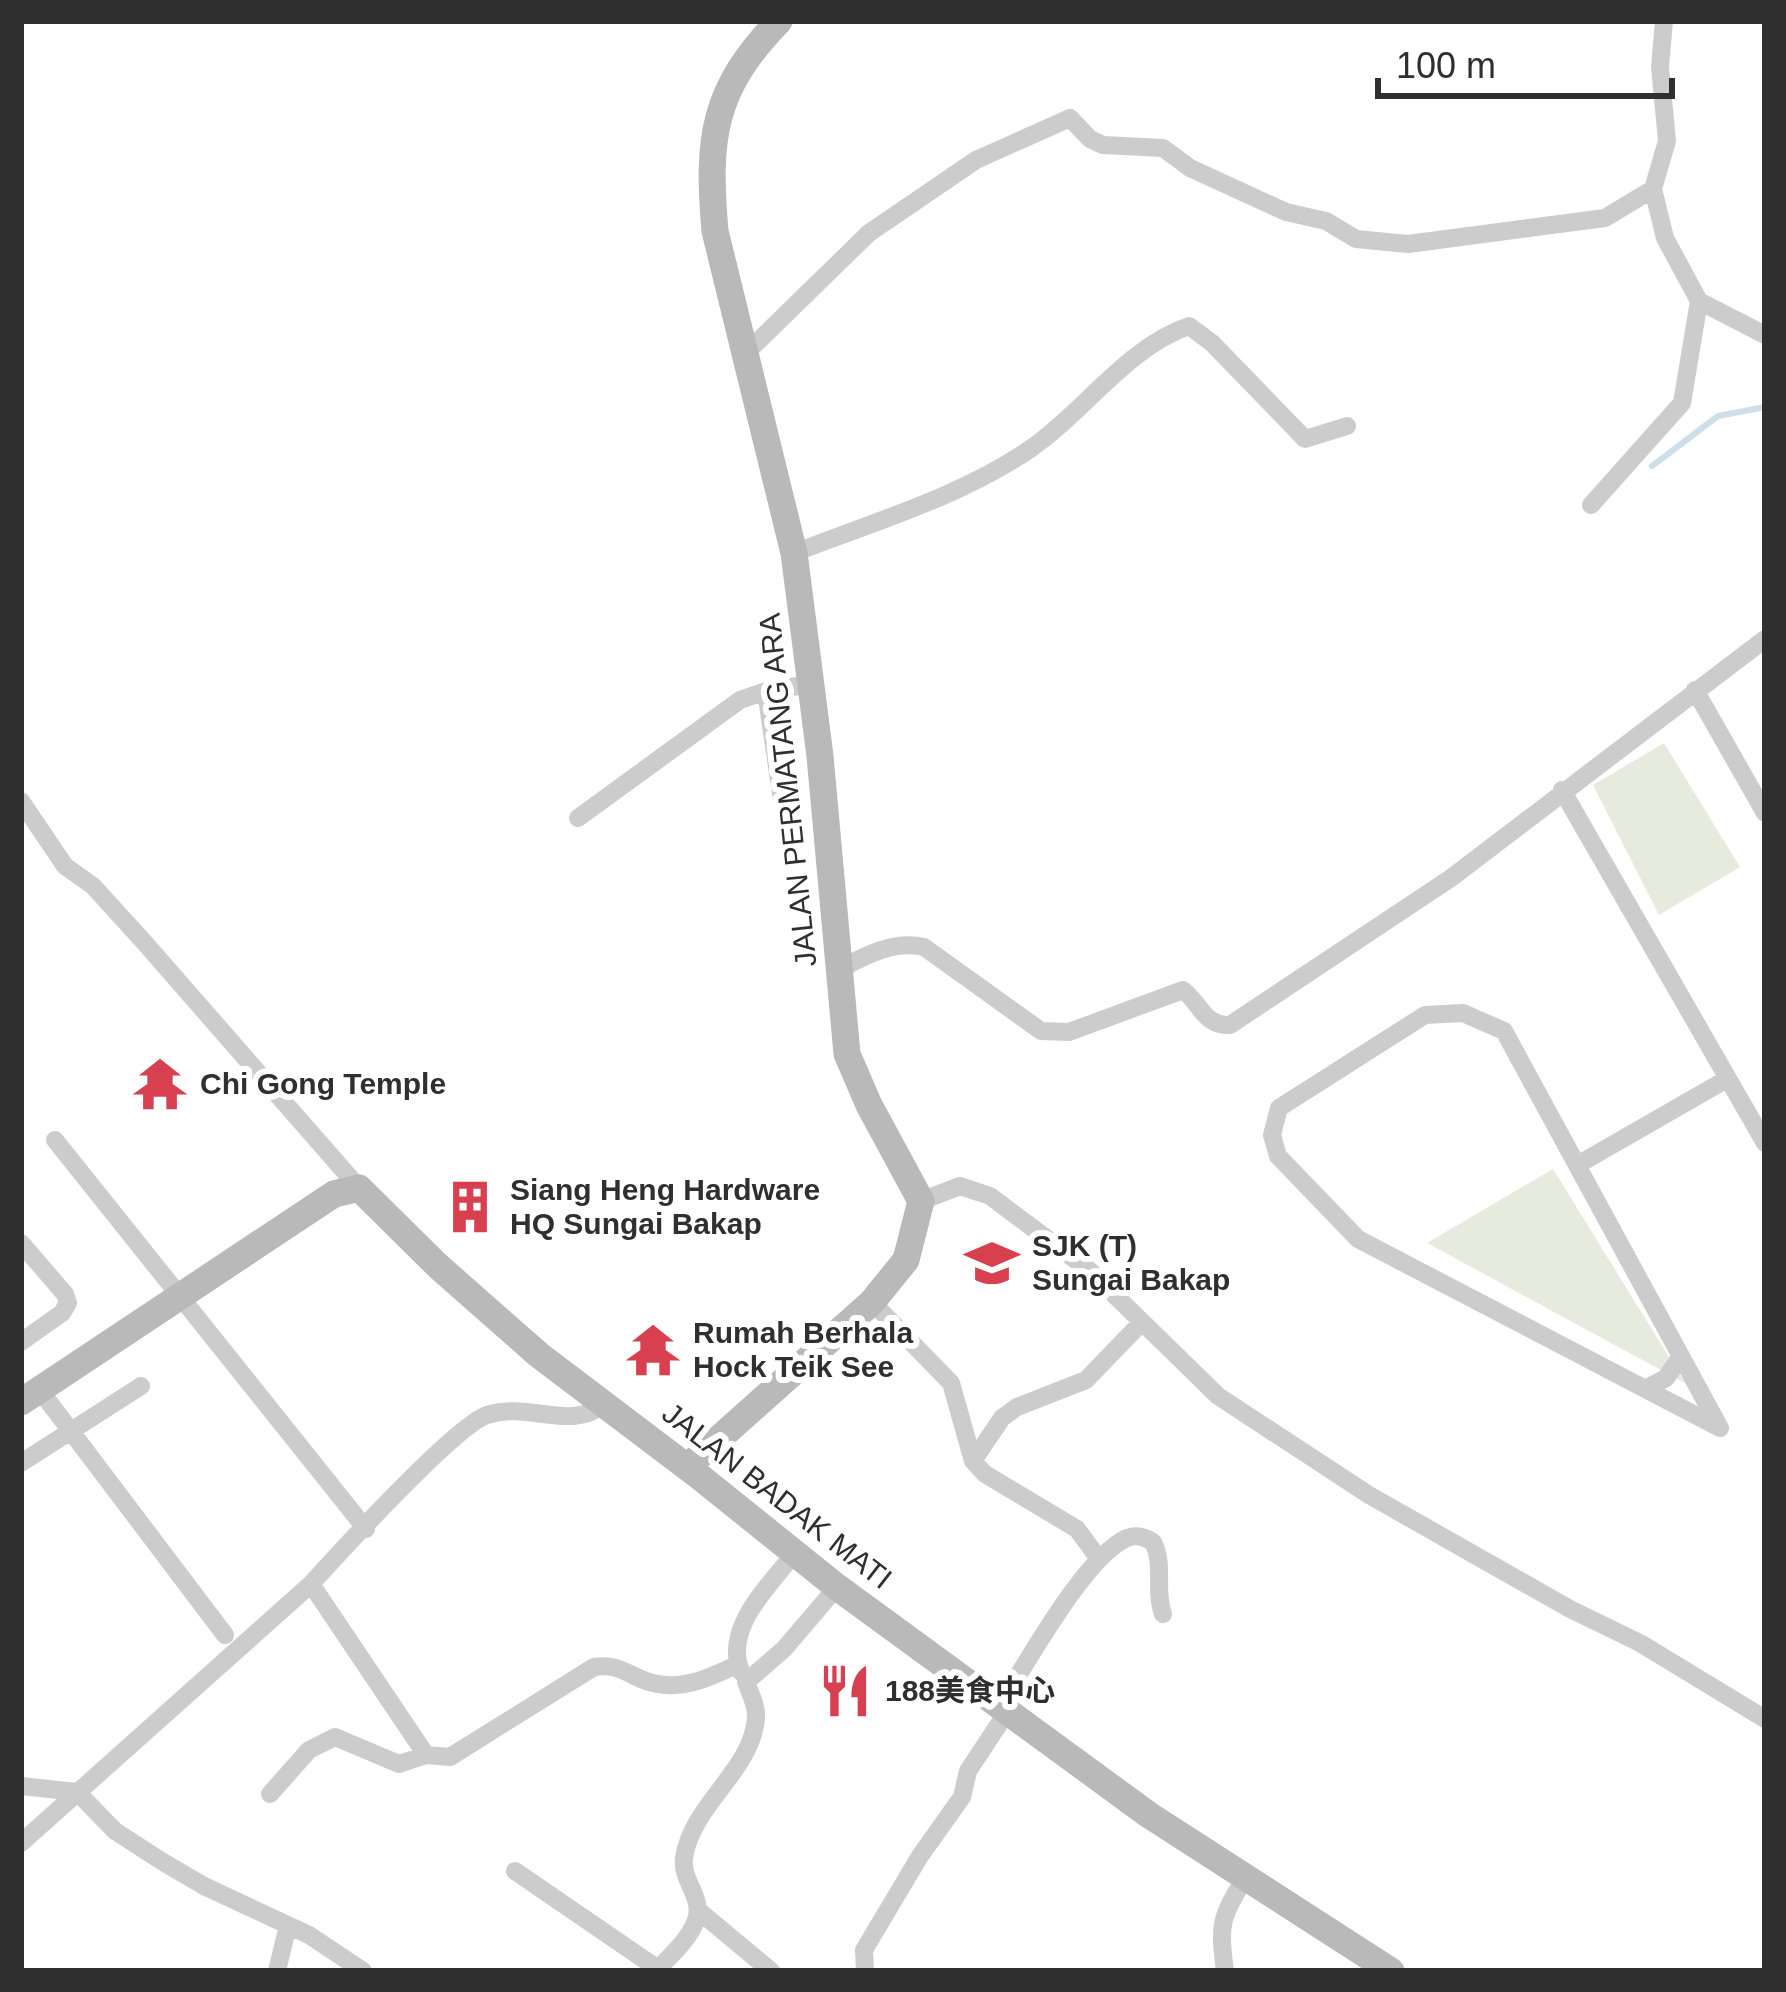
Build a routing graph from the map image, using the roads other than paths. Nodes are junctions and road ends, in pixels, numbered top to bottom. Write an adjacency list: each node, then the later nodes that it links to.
1 (779, 21): 6 (main road, JALAN PERMATANG ARA)
2 (1664, 21): 3 (street)
3 (1653, 189): 4 (street); 6 (street)
4 (1699, 301): 5 (street); 8 (street)
5 (1765, 335)
6 (745, 354): 9 (main road, JALAN PERMATANG ARA)
7 (1347, 426): 9 (street)
8 (1591, 505)
9 (794, 553): 11 (main road, JALAN PERMATANG ARA)
10 (1765, 639): 12 (street)
11 (811, 684): 13 (street); 19 (main road, JALAN PERMATANG ARA)
12 (1695, 690): 14 (street); 17 (street)
13 (766, 691): 16 (street); 18 (street)
14 (1562, 790): 19 (street); 20 (street)
15 (21, 801): 24 (street)
16 (782, 801)
17 (1765, 813)
18 (578, 818)
19 (840, 969): 25 (main road, JALAN PERMATANG ARA)
20 (1727, 1079): 22 (street); 23 (street)
21 (55, 1140): 27 (street)
22 (1765, 1143)
23 (1579, 1164): 31 (street); 33 (street)
24 (359, 1188): 27 (main road); 35 (main road, JALAN BADAK MATI)
25 (922, 1201): 28 (main road); 29 (street)
26 (21, 1243): 30 (street)
27 (178, 1295): 34 (main road); 40 (street)
28 (872, 1302): 37 (street); 39 (main road)
29 (1142, 1322): 37 (street); 49 (street)
30 (21, 1342)
31 (1681, 1356): 33 (street); 33 (street)
32 (141, 1386): 36 (street)
33 (1645, 1389)
34 (30, 1396): 36 (street)
35 (604, 1404): 39 (main road, JALAN BADAK MATI); 40 (street)
36 (71, 1431): 38 (street); 46 (street)
37 (973, 1462): 42 (street)
38 (21, 1463)
39 (687, 1467): 41 (main road, JALAN BADAK MATI)
40 (366, 1529): 43 (street)
41 (794, 1553): 44 (main road, JALAN BADAK MATI); 47 (street)
42 (1099, 1559): 45 (street); 48 (street)
43 (311, 1585): 50 (street); 52 (street)
44 (837, 1587): 47 (street); 48 (main road, JALAN BADAK MATI)
45 (1163, 1614)
46 (225, 1635)
47 (742, 1673): 50 (street); 57 (street)
48 (1003, 1709): 56 (main road, JALAN BADAK MATI); 63 (street)
49 (1765, 1719)
50 (426, 1755): 53 (street)
51 (21, 1786): 52 (street)
52 (77, 1792): 54 (street); 58 (street)
53 (270, 1793)
54 (21, 1843)
55 (515, 1871): 59 (street)
56 (1246, 1877): 64 (street); 65 (main road, JALAN BADAK MATI)
57 (699, 1911): 59 (street); 62 (street)
58 (288, 1925): 60 (street); 61 (street)
59 (657, 1970)
60 (277, 1971)
61 (363, 1971)
62 (771, 1971)
63 (865, 1971)
64 (1225, 1971)
65 (1391, 1971)

